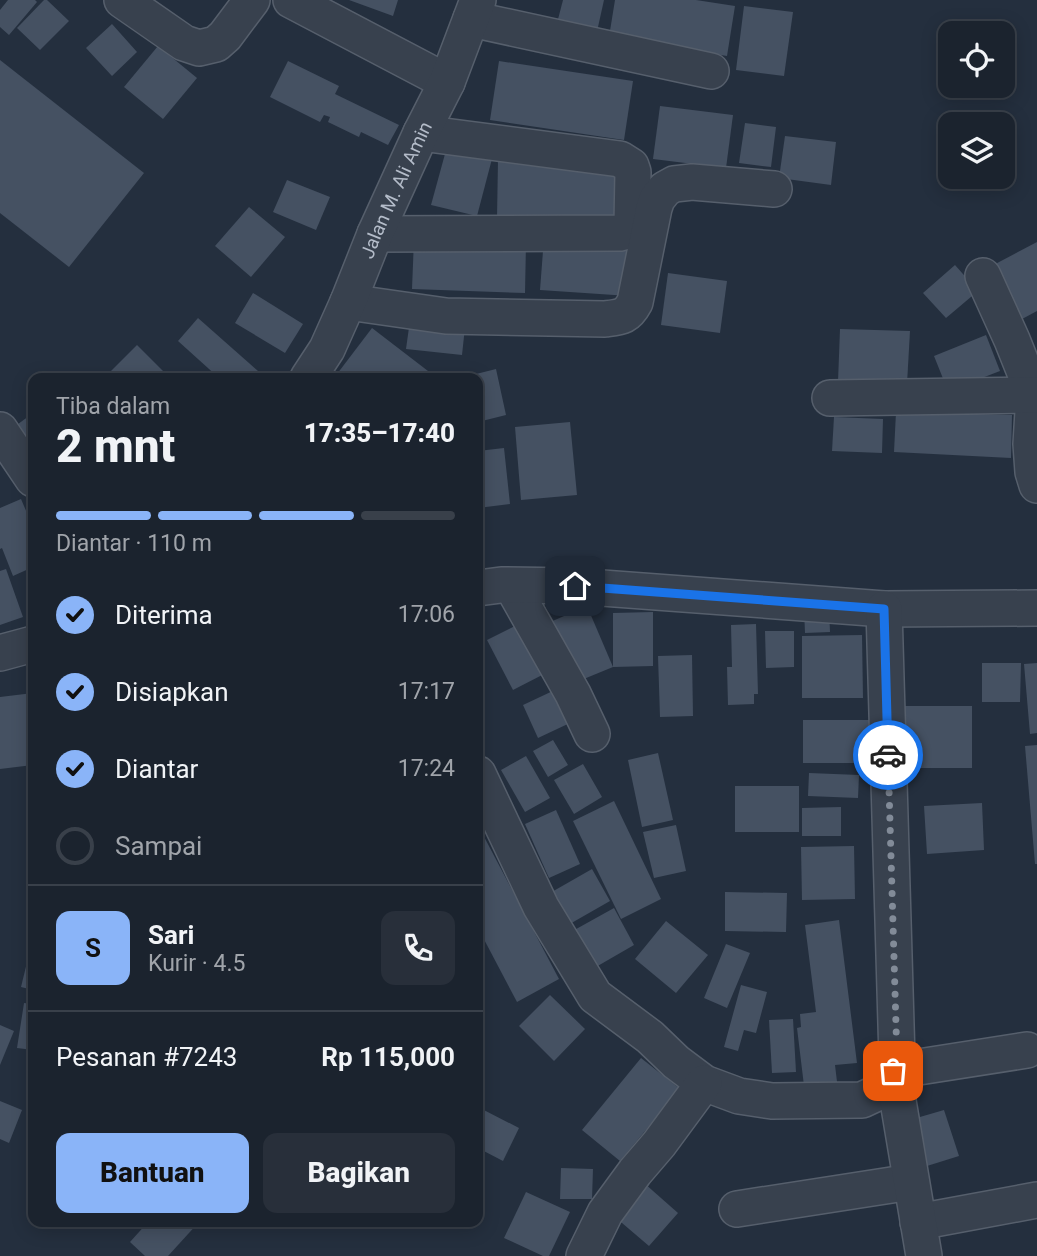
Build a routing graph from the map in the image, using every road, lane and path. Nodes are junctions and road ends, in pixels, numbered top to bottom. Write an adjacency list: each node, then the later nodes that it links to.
1 (122, 0): 2 (street)
2 (252, 0)
3 (291, 0): 6 (street)
4 (475, 10): 5 (street); 6 (street, Jalan M. Ali Amin)
5 (711, 71)
6 (447, 82): 7 (street, Jalan M. Ali Amin)
7 (421, 133): 9 (street, Jalan M. Ali Amin); 9 (street)
8 (774, 189): 11 (street)
9 (376, 234): 11 (street, Jalan M. Ali Amin)
10 (983, 276): 12 (street)
11 (348, 302): 13 (street, Jalan M. Ali Amin)
12 (1025, 333): 14 (street)
13 (312, 373)
14 (1034, 395): 15 (street); 18 (street)
15 (830, 398)
16 (0, 430): 17 (street)
17 (28, 472)
18 (1037, 485)
19 (495, 587): 21 (street); 22 (street)
20 (1037, 608): 21 (street)
21 (884, 609): 25 (street)
22 (592, 734)
23 (483, 785): 26 (street)
24 (1027, 1050): 25 (street)
25 (893, 1071): 26 (street); 27 (street)
26 (704, 1083): 31 (street)
27 (911, 1182): 29 (street); 30 (street)
28 (1037, 1200): 30 (street)
29 (737, 1209)
30 (918, 1222): 32 (street)
31 (584, 1256)
32 (924, 1256)

